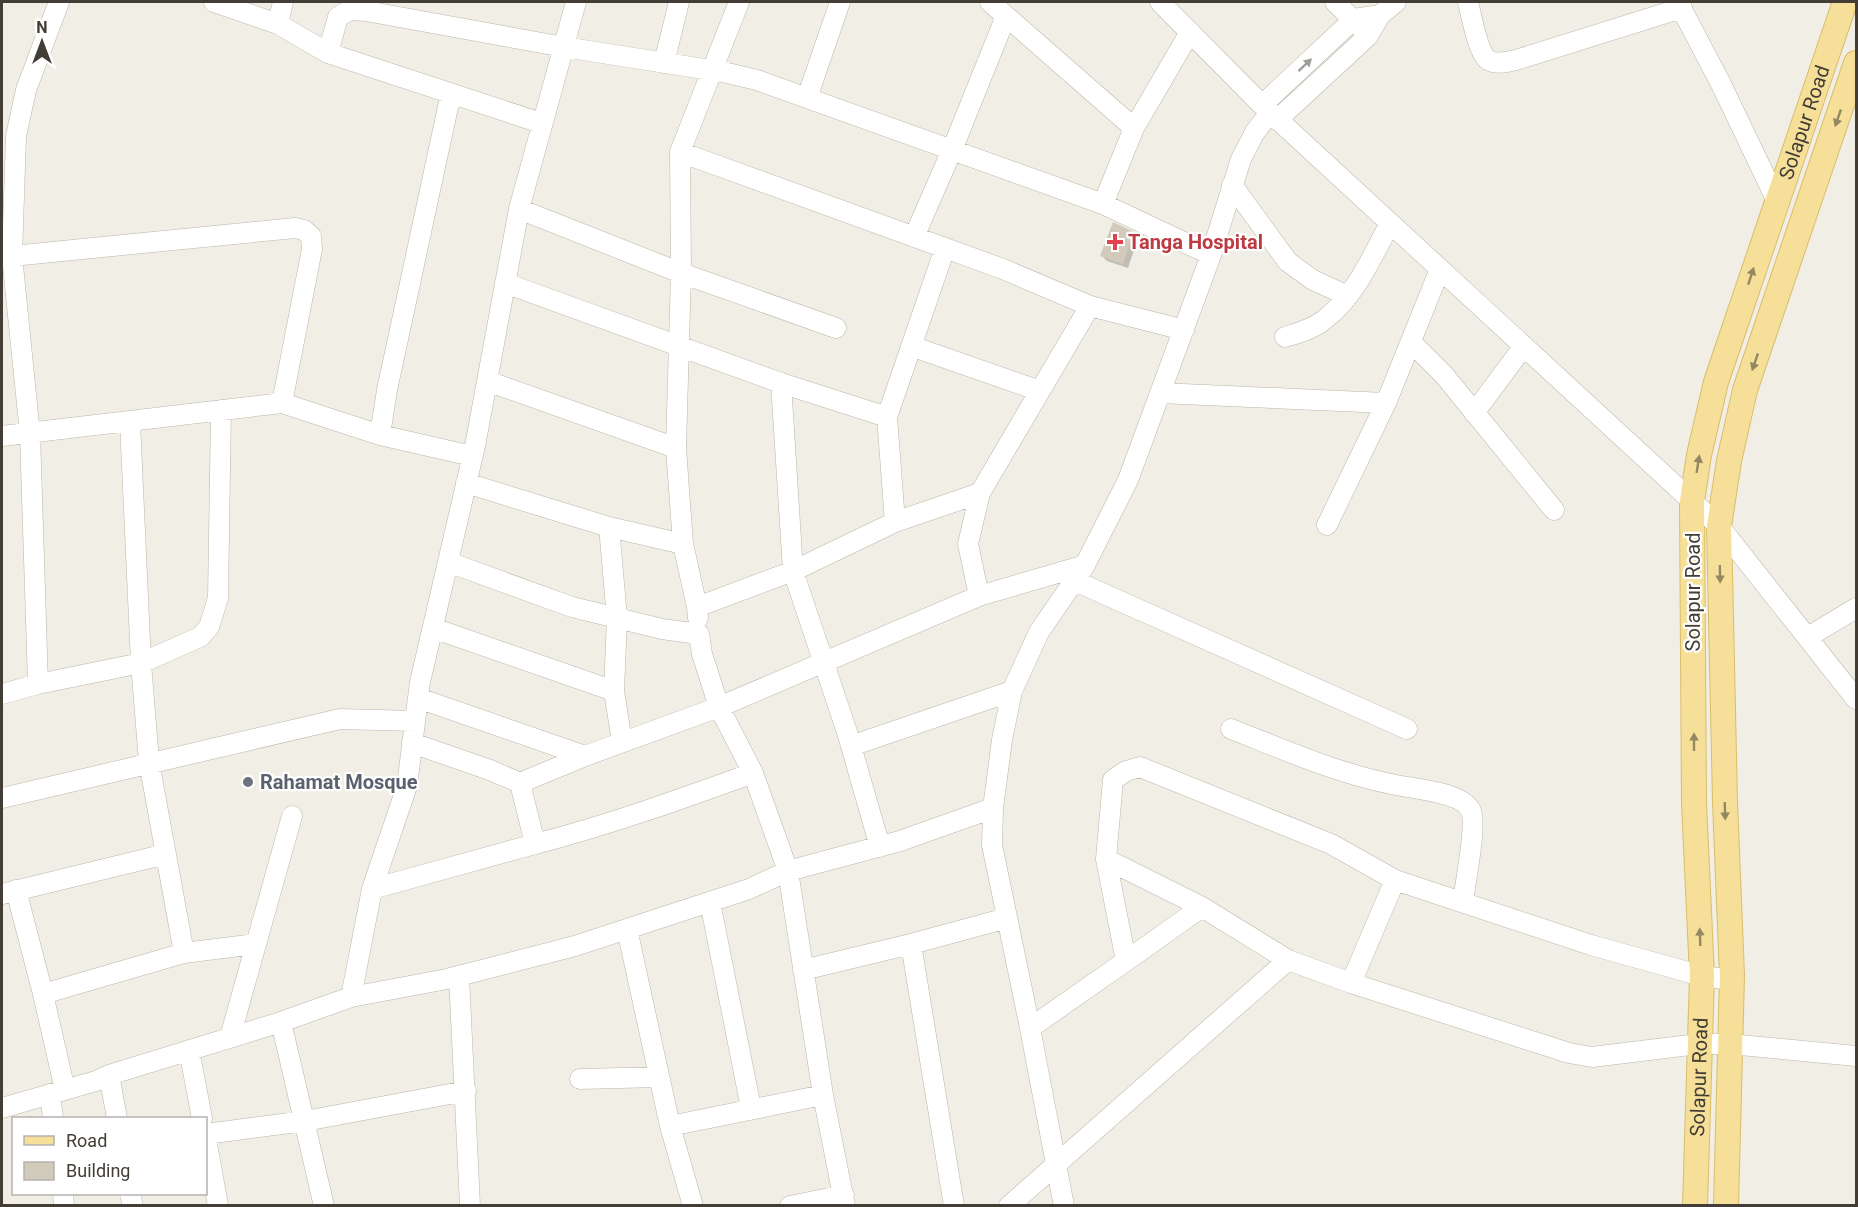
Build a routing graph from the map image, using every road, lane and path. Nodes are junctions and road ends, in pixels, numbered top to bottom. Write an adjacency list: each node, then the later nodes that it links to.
1 (59, 2): 41 (street)
2 (214, 2): 18 (street)
3 (283, 2): 18 (street)
4 (576, 2): 21 (street)
5 (679, 2): 23 (street)
6 (739, 2): 25 (street)
7 (840, 2): 27 (street)
8 (990, 2): 16 (street)
9 (1160, 2): 19 (street)
10 (1335, 2): 17 (street)
11 (1396, 2): 15 (street)
12 (1468, 2): 14 (street)
13 (1845, 2): 34 (main road, Solapur Road)
14 (1680, 5): 34 (street)
15 (1380, 15): 17 (street); 20 (street)
16 (1006, 16): 30 (street); 31 (street)
17 (1354, 19): 20 (street); 28 (street, one-way to 17)
18 (278, 24): 22 (street)
19 (1190, 32): 28 (street); 30 (street)
20 (1368, 36): 28 (street)
21 (564, 47): 22 (street); 23 (street); 29 (street)
22 (328, 53): 26 (street)
23 (664, 63): 25 (street)
24 (1857, 63): 75 (main road, Solapur Road, one-way to 75)
25 (711, 70): 27 (street); 32 (street)
26 (451, 93): 29 (street); 65 (street)
27 (807, 98): 31 (street)
28 (1270, 113): 33 (street); 37 (street)
29 (541, 123): 36 (street)
30 (1134, 128): 35 (street)
31 (952, 150): 35 (street); 38 (street)
32 (680, 152): 38 (street); 43 (street)
33 (1232, 185): 40 (street); 45 (street)
34 (1776, 199): 71 (main road, Solapur Road, one-way to 34)
35 (1103, 204): 40 (street)
36 (519, 209): 43 (street); 44 (street)
37 (1390, 224): 42 (street); 45 (street)
38 (914, 237): 39 (street)
39 (945, 248): 46 (street); 51 (street)
40 (1211, 255): 48 (street)
41 (12, 256): 58 (street); 64 (street)
42 (1440, 269): 50 (street); 52 (street)
43 (681, 273): 47 (street); 53 (street)
44 (505, 283): 53 (street); 54 (street)
45 (1348, 296): 49 (street)
46 (1090, 306): 48 (street); 56 (street)
47 (836, 328)
48 (1184, 330): 57 (street)
49 (1285, 337)
50 (1411, 342): 59 (street); 61 (street)
51 (911, 346): 56 (street); 62 (street)
52 (1524, 346): 61 (street); 71 (street)
53 (680, 347): 55 (street); 67 (street)
54 (487, 381): 67 (street); 68 (street)
55 (780, 383): 62 (street); 79 (street)
56 (1040, 391): 70 (street)
57 (1160, 393): 59 (street); 80 (street)
58 (282, 403): 60 (street); 65 (street)
59 (1386, 403): 74 (street)
60 (221, 410): 63 (street); 89 (street)
61 (1474, 413): 72 (street)
62 (887, 417): 73 (street)
63 (130, 422): 64 (street); 89 (street)
64 (30, 434): 66 (street); 90 (street)
65 (380, 435): 68 (street)
66 (2, 436)
67 (676, 448): 77 (street)
68 (472, 456): 69 (street)
69 (466, 483): 76 (street); 78 (street)
70 (980, 493): 73 (street); 81 (street)
71 (1692, 501): 75 (street); 130 (main road, Solapur Road, one-way to 71)
72 (1554, 510)
73 (895, 522): 79 (street)
74 (1327, 525)
75 (1719, 526): 87 (street); 131 (main road, Solapur Road, one-way to 131)
76 (609, 528): 77 (street); 84 (street)
77 (683, 544): 82 (street)
78 (448, 562): 84 (street); 85 (street)
79 (793, 571): 82 (street); 88 (street)
80 (1080, 573): 81 (street); 92 (street); 99 (street)
81 (979, 596): 88 (street)
82 (697, 606): 86 (street)
83 (1857, 608): 87 (street)
84 (617, 618): 86 (street); 91 (street)
85 (433, 628): 91 (street); 94 (street)
86 (699, 634): 96 (street)
87 (1808, 638): 95 (street)
88 (824, 662): 96 (street); 102 (street)
89 (141, 663): 90 (street); 104 (street)
90 (38, 684): 93 (street)
91 (614, 691): 100 (street)
92 (1012, 691): 102 (street); 108 (street)
93 (2, 694)
94 (418, 698): 97 (street); 103 (street)
95 (1857, 699)
96 (719, 707): 100 (street); 105 (street)
97 (415, 721): 101 (street); 104 (street)
98 (1231, 729): 119 (street)
99 (1407, 729)
100 (622, 742): 103 (street)
101 (412, 743): 106 (street); 116 (street)
102 (851, 746): 111 (street)
103 (585, 756): 106 (street)
104 (149, 762): 107 (street); 112 (street)
105 (753, 773): 110 (street); 114 (street)
106 (520, 783): 110 (street)
107 (2, 798)
108 (993, 808): 111 (street); 121 (street)
109 (292, 816): 123 (street)
110 (535, 844): 116 (street)
111 (880, 847): 114 (street)
112 (166, 854): 117 (street); 125 (street)
113 (1106, 859): 115 (street); 120 (street); 127 (street)
114 (788, 871): 118 (street); 128 (street)
115 (1395, 880): 119 (street); 132 (street)
116 (372, 889): 134 (street)
117 (9, 892): 133 (street)
118 (710, 902): 122 (street); 149 (street)
119 (1463, 902): 130 (street)
120 (1202, 907): 126 (street); 127 (street)
121 (1007, 918): 124 (street); 136 (street)
122 (627, 929): 129 (street); 143 (street)
123 (256, 944): 125 (street); 137 (street)
124 (911, 944): 128 (street); 164 (street)
125 (184, 952): 133 (street)
126 (1288, 960): 132 (street); 157 (street)
127 (1126, 961): 136 (street)
128 (803, 970): 147 (street)
129 (459, 976): 134 (street); 146 (street)
130 (1702, 976): 131 (street); 138 (main road, Solapur Road)
131 (1732, 980): 139 (main road, Solapur Road)
132 (1351, 983): 138 (street)
133 (43, 994): 145 (street)
134 (351, 997): 135 (street)
135 (281, 1022): 137 (street); 153 (street)
136 (1030, 1028): 157 (street)
137 (230, 1037): 140 (street)
138 (1698, 1044): 139 (street); 167 (main road, Solapur Road)
139 (1729, 1044): 141 (street); 168 (main road, Solapur Road)
140 (189, 1050): 142 (street); 152 (street)
141 (1857, 1056)
142 (109, 1075): 145 (street); 151 (street)
143 (659, 1077): 144 (street); 154 (street)
144 (580, 1079)
145 (58, 1092): 148 (street); 150 (street)
146 (466, 1092): 153 (street); 161 (street)
147 (823, 1095): 149 (street); 158 (street)
148 (2, 1108)
149 (751, 1108): 154 (street)
150 (53, 1117)
151 (117, 1117)
152 (202, 1117)
153 (304, 1121): 155 (street); 160 (street)
154 (670, 1126): 162 (street)
155 (207, 1136)
156 (207, 1142): 159 (street)
157 (1057, 1164): 165 (street); 166 (street)
158 (845, 1200): 163 (street)
159 (218, 1206)
160 (324, 1206)
161 (470, 1206)
162 (693, 1206)
163 (790, 1206)
164 (954, 1206)
165 (1009, 1206)
166 (1064, 1206)
167 (1695, 1206)
168 (1726, 1206)

